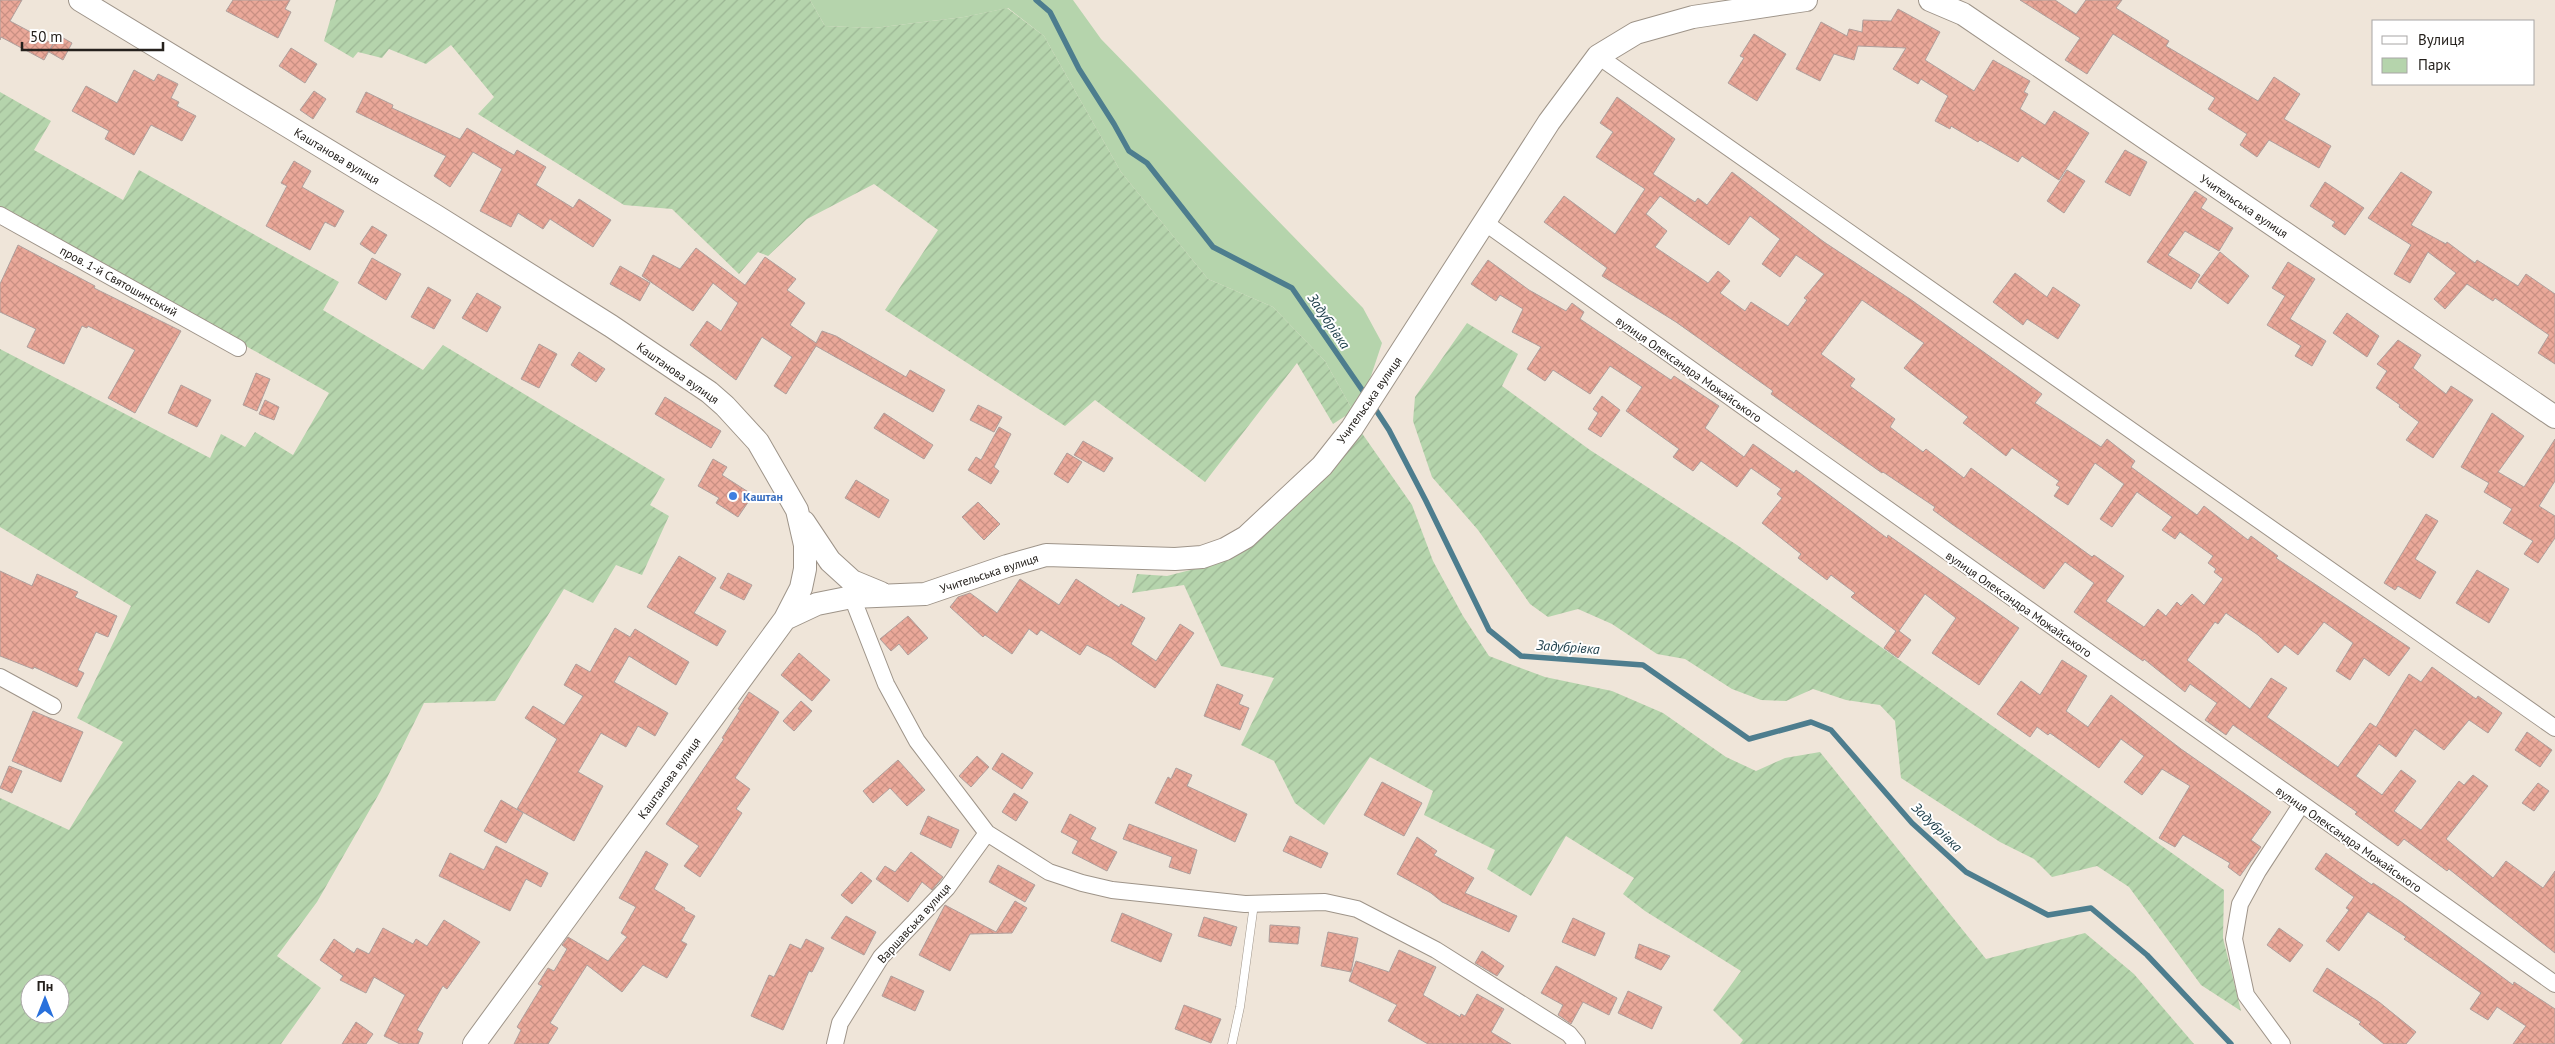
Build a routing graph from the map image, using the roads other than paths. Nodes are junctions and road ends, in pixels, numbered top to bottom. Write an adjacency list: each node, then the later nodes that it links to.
1 (80, 0): 9 (main road, Каштанова вулиця)
2 (1806, 0): 4 (main road, Учительська вулиця)
3 (1930, 0): 8 (main road, Учительська вулиця)
4 (1598, 56): 6 (main road, Учительська вулиця); 15 (street)
5 (0, 215): 7 (street, пров. 1-й Святошинський)
6 (1484, 222): 10 (main road, Учительська вулиця); 16 (street, вулиця Олександра Можайського)
7 (238, 348)
8 (2555, 418)
9 (797, 510): 10 (main road); 12 (main road, Каштанова вулиця)
10 (887, 595): 11 (main road, Учительська вулиця)
11 (852, 597): 12 (main road, Учительська вулиця); 17 (street)
12 (785, 619): 20 (main road, Каштанова вулиця)
13 (0, 677): 14 (street)
14 (53, 706)
15 (2555, 728)
16 (2301, 805): 19 (street, вулиця Олександра Можайського); 24 (street)
17 (987, 833): 18 (street); 21 (street, Варшавська вулиця)
18 (1254, 904): 22 (lane); 23 (street)
19 (2555, 984)
20 (474, 1044)
21 (835, 1044)
22 (1232, 1044)
23 (1577, 1044)
24 (2282, 1044)

